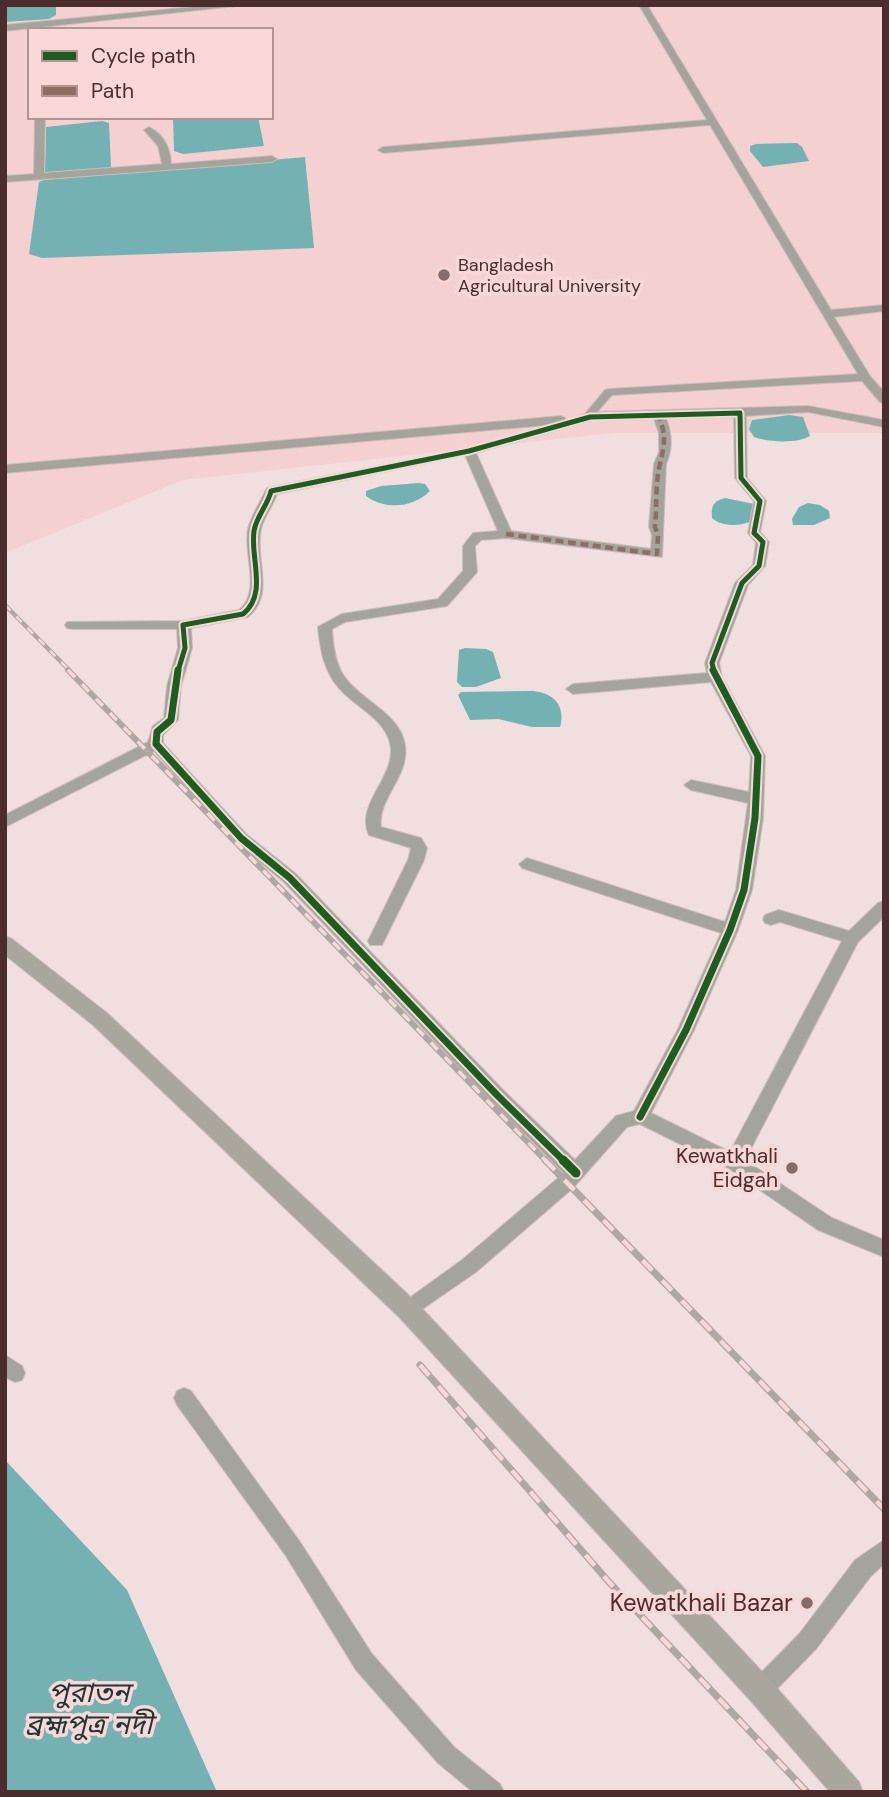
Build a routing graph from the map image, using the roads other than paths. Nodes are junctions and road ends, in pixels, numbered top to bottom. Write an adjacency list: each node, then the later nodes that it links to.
1 (241, 5): 3 (street)
2 (643, 5): 6 (street)
3 (43, 27): 4 (street)
4 (5, 28)
5 (40, 119): 11 (street)
6 (713, 122): 8 (street); 14 (street)
7 (149, 130): 10 (street)
8 (383, 150)
9 (272, 159): 10 (street)
10 (166, 168): 11 (street)
11 (39, 177): 12 (street)
12 (5, 179)
13 (884, 308): 14 (street)
14 (828, 314): 15 (street)
15 (865, 377): 16 (street); 19 (street)
16 (884, 400)
17 (740, 413): 18 (street); 20 (street); 26 (street)
18 (659, 415): 19 (street); 23 (street)
19 (590, 417): 21 (street); 22 (street)
20 (884, 424)
21 (469, 451): 23 (street); 25 (street)
22 (5, 469)
23 (506, 534): 38 (street)
24 (72, 625): 25 (street)
25 (183, 625): 28 (street)
26 (715, 677): 27 (street); 30 (street)
27 (573, 688)
28 (156, 744): 31 (street); 42 (street)
29 (691, 785): 30 (street)
30 (754, 799): 36 (street)
31 (5, 822)
32 (527, 864): 36 (street)
33 (884, 907): 35 (street)
34 (771, 919): 37 (street)
35 (875, 923): 37 (street)
36 (730, 930): 40 (street)
37 (852, 938): 41 (street)
38 (376, 941)
39 (5, 944): 44 (main road)
40 (640, 1118): 41 (street); 42 (street)
41 (734, 1163): 43 (street)
42 (576, 1173): 44 (street)
43 (884, 1249)
44 (408, 1310): 47 (main road)
45 (184, 1398): 48 (street)
46 (884, 1550): 47 (street)
47 (760, 1690): 49 (main road)
48 (492, 1792)
49 (849, 1792)

